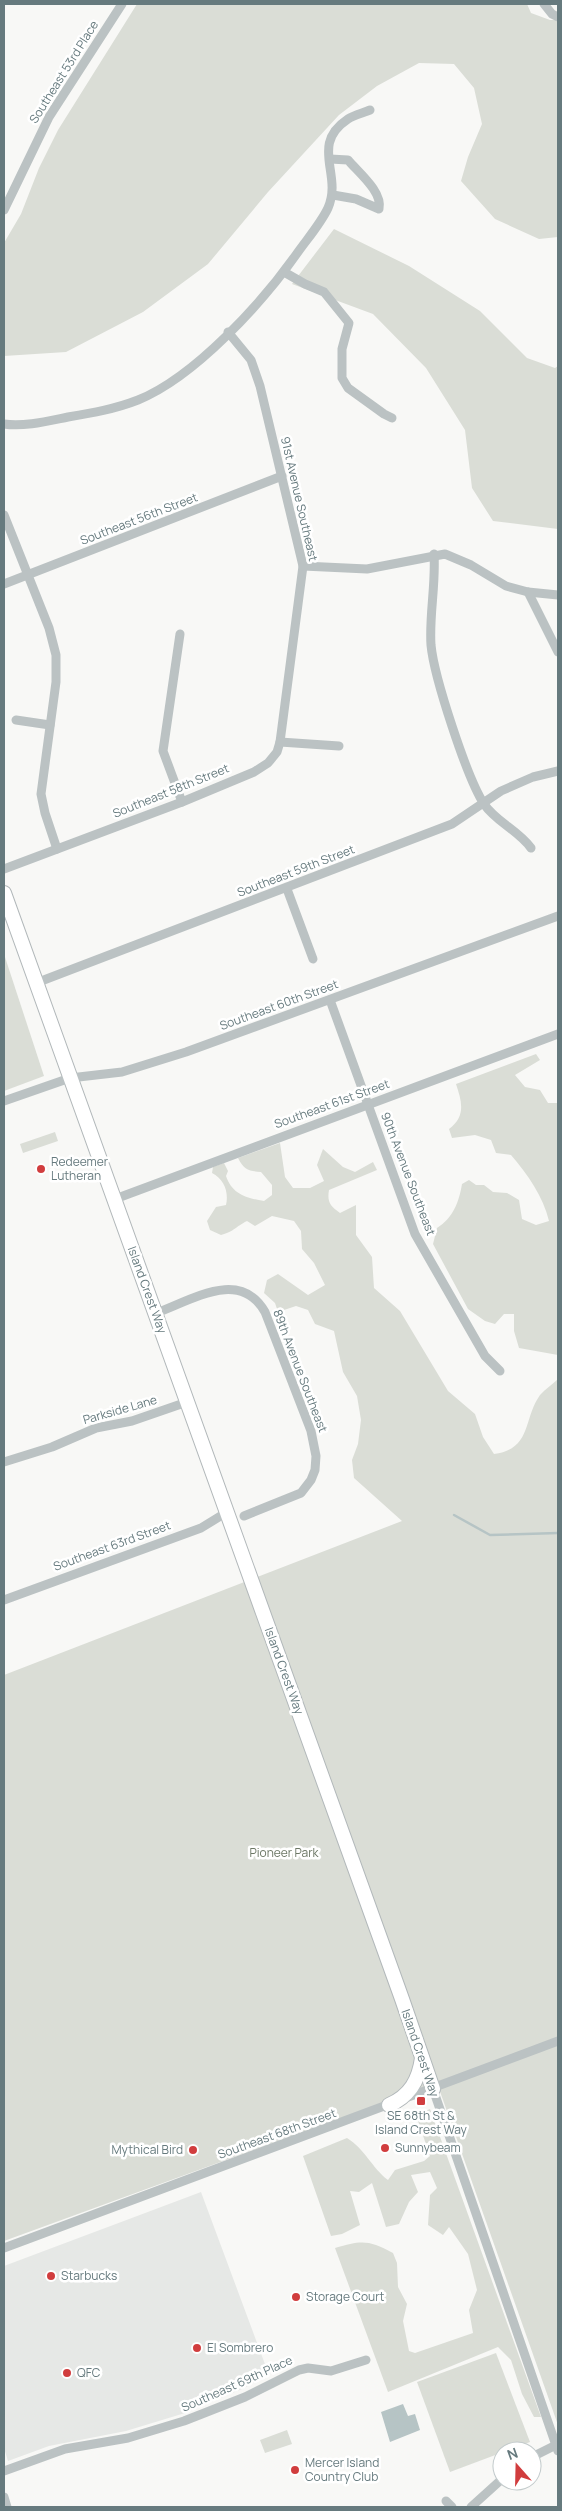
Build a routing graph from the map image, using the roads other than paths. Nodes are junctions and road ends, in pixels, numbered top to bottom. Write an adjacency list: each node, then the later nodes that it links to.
1 (122, 4): 7 (street, Southeast 53rd Place)
2 (544, 4): 3 (street)
3 (558, 17)
4 (370, 110): 5 (street)
5 (330, 159): 6 (street); 6 (street)
6 (333, 195): 8 (street)
7 (4, 210)
8 (284, 272): 9 (street); 10 (street)
9 (228, 332): 11 (street); 12 (street, 91st Avenue Southeast)
10 (392, 418)
11 (4, 424)
12 (282, 476): 15 (street, 91st Avenue Southeast); 16 (street, Southeast 56th Street)
13 (4, 516): 16 (street)
14 (434, 554): 15 (street); 18 (street); 28 (street)
15 (303, 566): 24 (street, 91st Avenue Southeast)
16 (27, 575): 17 (street, Southeast 56th Street); 23 (street)
17 (4, 584)
18 (528, 592): 19 (street); 21 (street)
19 (558, 595)
20 (180, 634): 27 (street)
21 (558, 652)
22 (16, 720): 23 (street)
23 (50, 725): 30 (street)
24 (280, 742): 25 (street); 27 (street, Southeast 58th Street)
25 (339, 746)
26 (558, 771): 28 (street, Southeast 59th Street)
27 (182, 802): 30 (street, Southeast 58th Street)
28 (483, 802): 29 (street); 32 (street, Southeast 59th Street)
29 (531, 848)
30 (57, 849): 31 (street, Southeast 58th Street)
31 (4, 869)
32 (287, 889): 35 (street); 36 (street, Southeast 59th Street)
33 (4, 893): 36 (main road, Island Crest Way)
34 (558, 916): 37 (street, Southeast 60th Street)
35 (313, 959)
36 (36, 983): 39 (main road, Island Crest Way)
37 (330, 1000): 39 (street, Southeast 60th Street); 41 (street, 90th Avenue Southeast)
38 (558, 1034): 41 (street, Southeast 61st Street)
39 (70, 1078): 40 (street, Southeast 60th Street); 42 (main road, Island Crest Way)
40 (4, 1101)
41 (368, 1104): 42 (street, Southeast 61st Street); 44 (street, 90th Avenue Southeast)
42 (115, 1199): 43 (main road, Island Crest Way)
43 (156, 1313): 45 (main road, Island Crest Way); 48 (street, 89th Avenue Southeast)
44 (500, 1371)
45 (187, 1402): 46 (street, Parkside Lane); 47 (main road, Island Crest Way)
46 (4, 1462)
47 (227, 1512): 49 (street, Southeast 63rd Street); 51 (main road, Island Crest Way)
48 (244, 1516)
49 (4, 1600)
50 (558, 2042): 52 (street, Southeast 68th Street)
51 (422, 2057): 52 (main road, Island Crest Way); 53 (main road)
52 (433, 2089): 53 (street, Southeast 68th Street); 56 (street, Island Crest Way)
53 (389, 2106): 54 (street, Southeast 68th Street)
54 (4, 2248)
55 (366, 2360): 58 (street, Southeast 69th Place)
56 (557, 2448): 57 (street)
57 (542, 2453)
58 (4, 2471)
59 (492, 2488): 62 (street)
60 (4, 2498): 61 (street)
61 (7, 2507)
62 (471, 2507)

